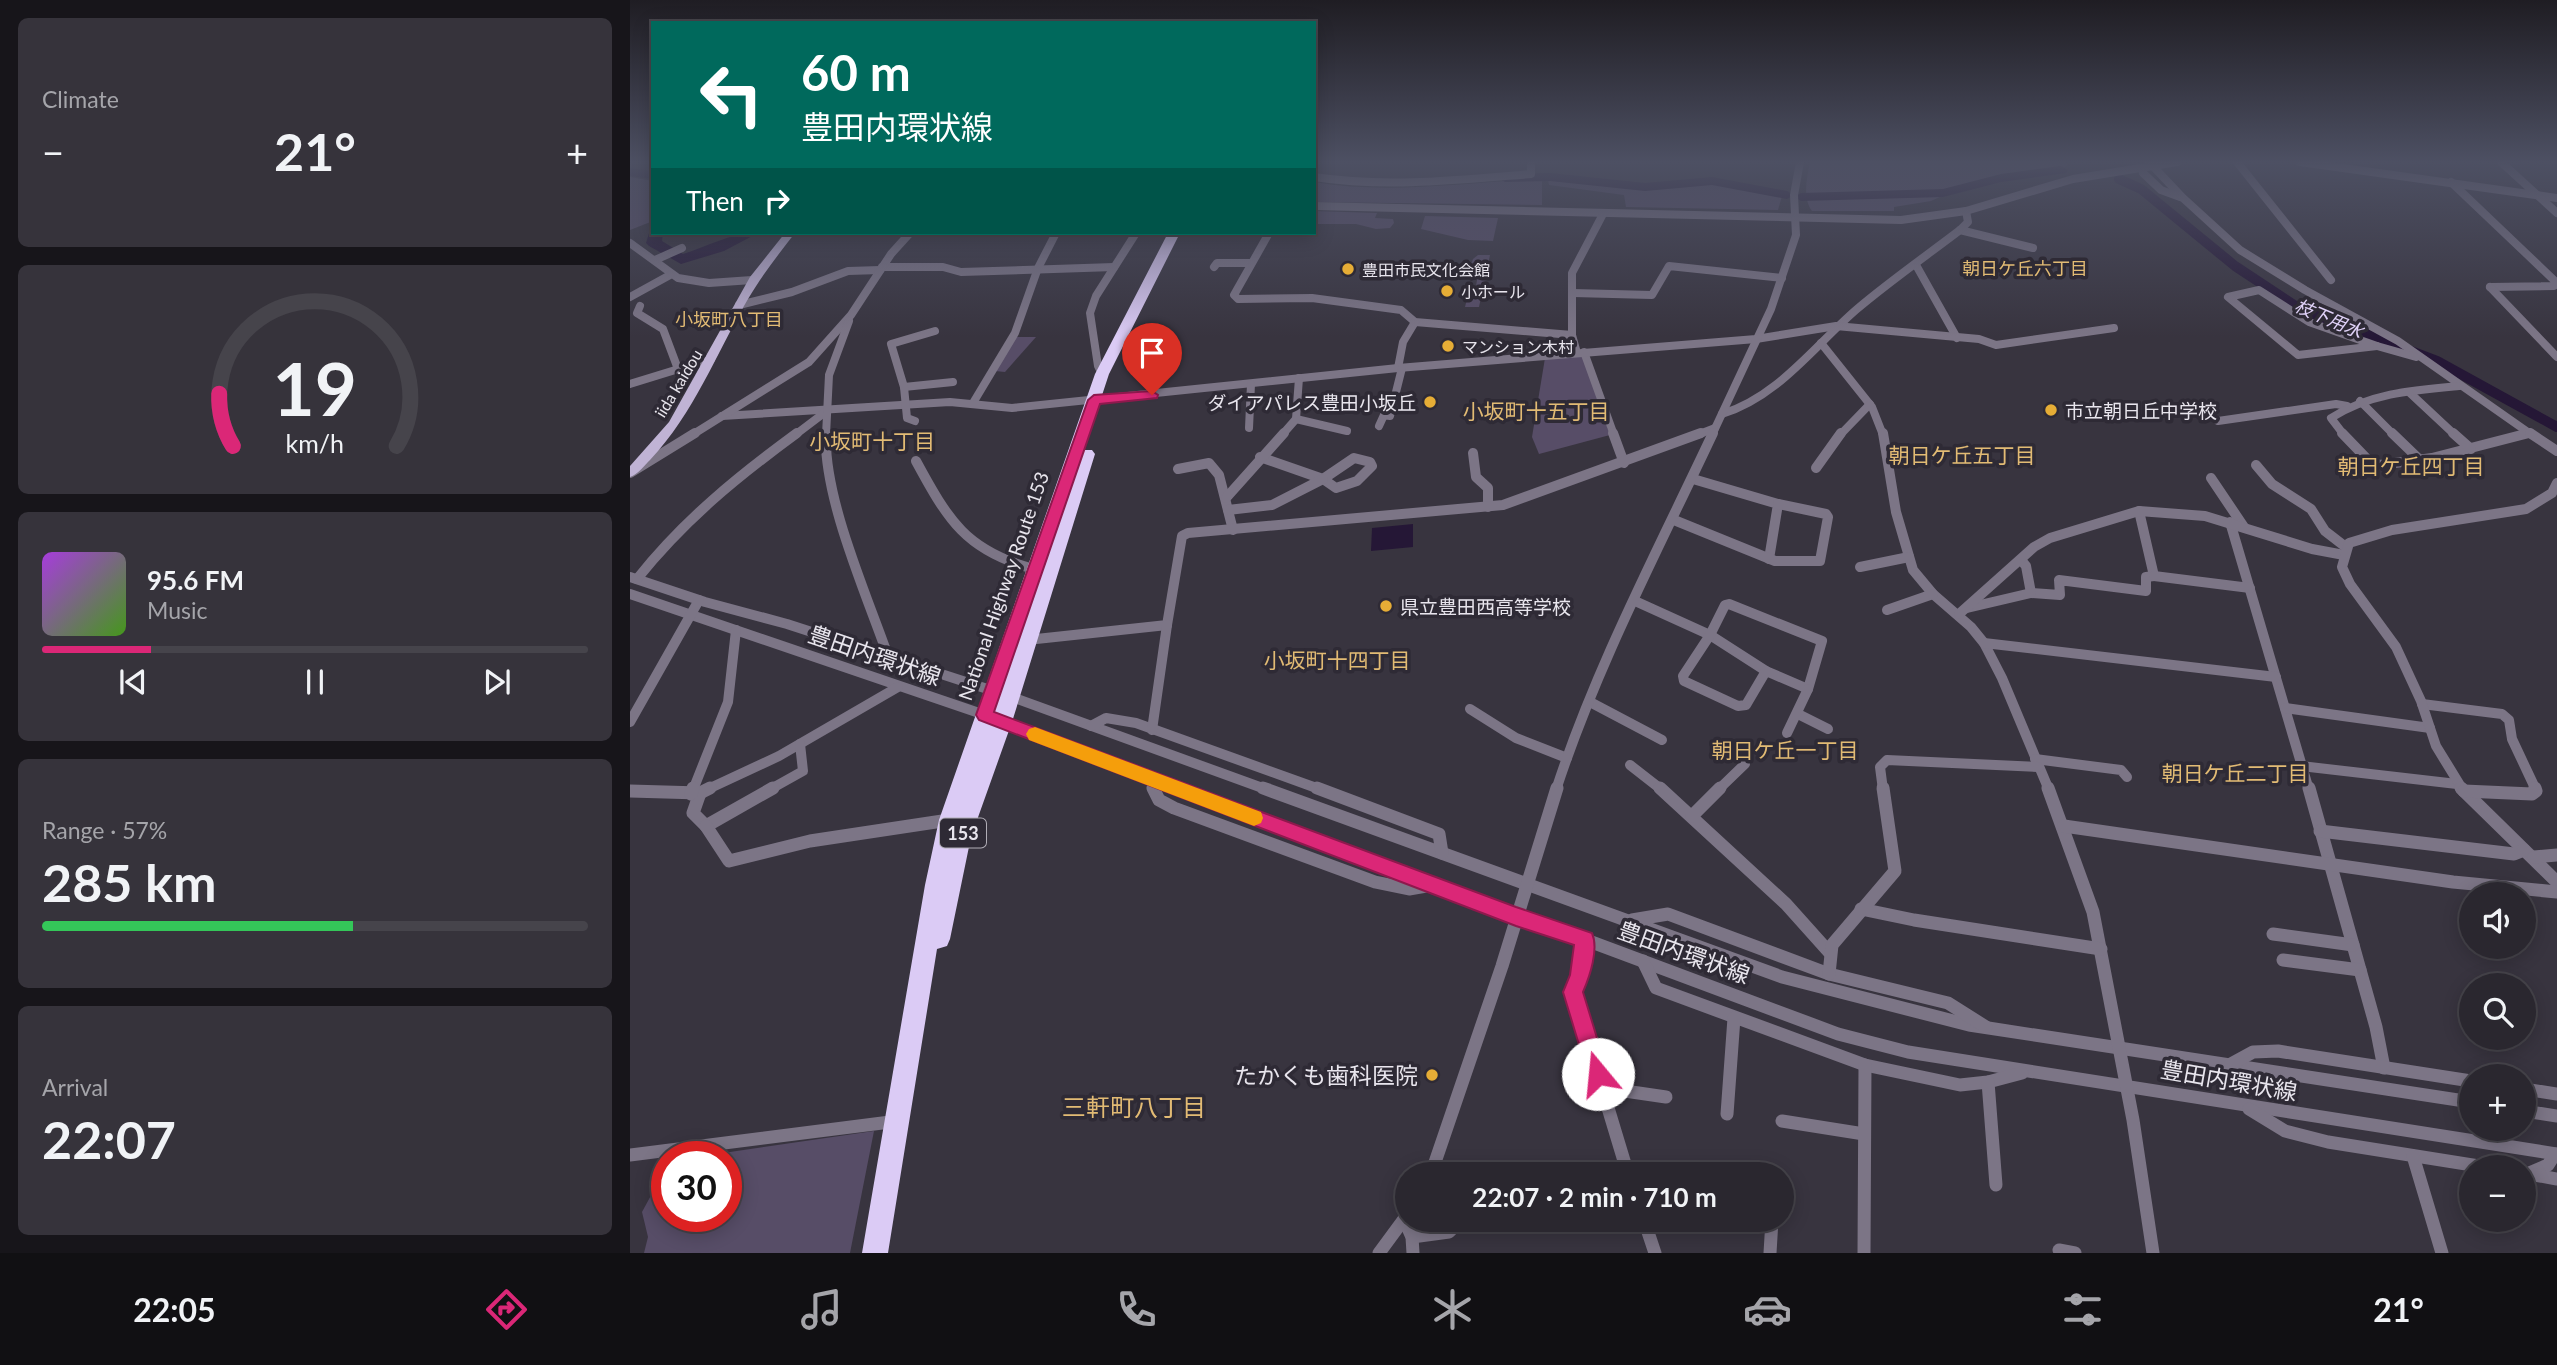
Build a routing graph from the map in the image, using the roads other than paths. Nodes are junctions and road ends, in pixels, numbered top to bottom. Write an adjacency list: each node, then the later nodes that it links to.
1 (1600, 220): 29 (street)
2 (1797, 220): 26 (street)
3 (1968, 220): 7 (street)
4 (2208, 220): 46 (street)
5 (2283, 220): 28 (street)
6 (2491, 220): 47 (street)
7 (1961, 230): 17 (street); 20 (street)
8 (788, 235): 27 (main road, iida kaidou)
9 (908, 235): 24 (street)
10 (1055, 235): 23 (street)
11 (1135, 235): 21 (street)
12 (1173, 235): 42 (highway, National Highway Route 153 / 153)
13 (1185, 235): 59 (highway, National Highway Route 153 / 153)
14 (1268, 235): 19 (street)
15 (630, 243): 18 (street)
16 (681, 248): 18 (street)
17 (2033, 248)
18 (656, 260): 25 (street)
19 (1251, 263): 22 (street); 34 (street)
20 (1916, 265): 35 (street); 40 (street)
21 (1114, 267): 23 (street); 43 (street)
22 (1214, 267)
23 (1038, 268): 24 (street); 61 (street)
24 (881, 269): 31 (street); 33 (street)
25 (670, 275): 27 (street); 30 (street)
26 (1782, 278): 29 (street); 39 (street)
27 (752, 280): 31 (main road, iida kaidou)
28 (2331, 281)
29 (1573, 293): 38 (street)
30 (630, 297)
31 (739, 305): 48 (main road, iida kaidou)
32 (640, 306): 50 (street)
33 (851, 315): 65 (street); 67 (street)
34 (1415, 323): 38 (street); 49 (street)
35 (1836, 326): 39 (street); 40 (street); 41 (street)
36 (2114, 328): 40 (street)
37 (935, 331): 57 (street)
38 (1572, 335): 45 (street)
39 (1756, 338): 45 (street); 66 (street)
40 (1957, 338)
41 (1821, 344): 62 (street); 66 (street)
42 (1117, 345): 43 (street); 51 (highway, National Highway Route 153 / 153)
43 (1095, 346): 51 (street)
44 (2377, 346): 44 (street); 46 (street)
45 (1580, 352): 49 (street); 82 (street)
46 (2417, 356): 56 (street)
47 (2557, 357)
48 (711, 359): 50 (street); 86 (main road, iida kaidou)
49 (1400, 368): 52 (street); 71 (street)
50 (678, 369): 54 (street)
51 (1102, 374): 59 (highway, National Highway Route 153 / 153)
52 (1299, 378): 55 (street); 68 (street)
53 (953, 382): 57 (street)
54 (630, 384)
55 (1251, 384): 59 (street); 72 (street)
56 (2459, 386): 58 (street); 75 (street)
57 (904, 387): 63 (street)
58 (2410, 393): 60 (street); 76 (street)
59 (1100, 399): 61 (street); 105 (highway, National Highway Route 153 / 153); 120 (highway, National Highway Route 153 / 153)
60 (2360, 401): 64 (street); 80 (street)
61 (973, 404): 63 (street)
62 (1870, 404): 84 (street); 101 (street)
63 (906, 405): 65 (street); 69 (street)
64 (2347, 406): 70 (street); 80 (street)
65 (828, 411): 67 (street); 107 (street); 122 (street)
66 (1722, 414): 73 (street)
67 (722, 416): 86 (street)
68 (1296, 419): 74 (street); 79 (street)
69 (915, 421)
70 (2218, 421)
71 (1378, 426)
72 (1249, 428)
73 (1715, 428): 82 (street); 89 (street)
74 (1347, 431)
75 (2529, 433): 76 (street); 77 (street)
76 (2471, 449): 80 (street)
77 (2557, 451)
78 (1473, 453): 93 (street)
79 (1260, 457): 88 (street); 91 (street)
80 (2419, 459)
81 (916, 461): 105 (street)
82 (1624, 463): 93 (street)
83 (2256, 465): 100 (street)
84 (1816, 468)
85 (1178, 469): 91 (street)
86 (630, 473)
87 (2211, 478): 98 (street)
88 (1324, 479): 88 (street); 94 (street)
89 (1693, 479): 92 (street); 96 (street)
90 (2557, 483): 100 (street)
91 (1226, 498): 94 (street)
92 (1778, 504): 102 (street); 102 (street)
93 (1488, 507): 99 (street)
94 (1228, 510): 99 (street)
95 (2139, 510): 97 (street); 103 (street); 106 (street)
96 (1674, 520): 102 (street); 113 (street)
97 (2230, 522): 98 (street); 108 (street)
98 (2244, 527): 100 (street)
99 (1233, 530): 117 (street)
100 (2345, 551): 129 (street)
101 (1909, 557): 104 (street); 111 (street)
102 (1769, 559)
103 (2021, 560): 109 (street); 115 (street)
104 (1860, 567)
105 (1034, 569): 127 (highway, National Highway Route 153 / 153)
106 (2154, 576): 108 (street); 109 (street)
107 (634, 578): 112 (street, 豊田内環状線)
108 (2250, 588): 124 (street)
109 (2031, 593): 115 (street)
110 (630, 594): 116 (street, 豊田内環状線)
111 (1933, 594): 114 (street); 115 (street)
112 (699, 600): 116 (street); 122 (street, 豊田内環状線)
113 (1635, 601): 119 (street); 128 (street)
114 (1887, 610)
115 (1963, 611): 121 (street)
116 (690, 616): 118 (street, 豊田内環状線); 134 (street)
117 (1167, 625): 120 (street); 138 (street)
118 (736, 630): 125 (street, 豊田内環状線); 151 (street)
119 (1710, 635): 123 (street); 123 (street); 126 (street)
120 (1027, 640): 127 (highway, National Highway Route 153 / 153)
121 (1984, 643): 124 (street); 143 (street)
122 (888, 656): 127 (street, 豊田内環状線)
123 (1766, 671): 126 (street)
124 (2276, 677): 130 (street)
125 (898, 687): 133 (street, 豊田内環状線); 141 (street)
126 (1808, 689): 132 (street)
127 (1000, 694): 133 (highway, National Highway Route 153 / 153); 135 (street, 豊田内環状線)
128 (1590, 702): 140 (street); 142 (street)
129 (2422, 704): 136 (street); 149 (street)
130 (2285, 708): 136 (street); 146 (street)
131 (1471, 709): 142 (street)
132 (1798, 714): 137 (street); 139 (street)
133 (994, 719): 148 (street, 豊田内環状線); 153 (highway, National Highway Route 153 / 153); 175 (highway, National Highway Route 153 / 153)
134 (630, 722)
135 (1091, 726): 138 (street); 157 (street, 豊田内環状線)
136 (2430, 728): 149 (street)
137 (1828, 729)
138 (1152, 730): 157 (street)
139 (1787, 733)
140 (1662, 740)
141 (800, 744): 151 (street); 154 (street)
142 (1567, 758): 162 (street)
143 (2036, 763): 147 (street); 155 (street); 165 (street)
144 (1745, 764): 152 (street)
145 (1630, 765): 152 (street)
146 (2301, 766): 149 (street); 156 (street)
147 (2127, 777)
148 (1155, 781): 163 (street, 豊田内環状線); 163 (street)
149 (2461, 788): 158 (street)
150 (630, 791): 151 (street)
151 (696, 794): 154 (street)
152 (1692, 816): 172 (street)
153 (950, 820): 154 (street); 175 (highway, National Highway Route 153 / 153)
154 (706, 826)
155 (2064, 826): 160 (street); 171 (street)
156 (2320, 831): 158 (street); 160 (street)
157 (1442, 853): 162 (street, 豊田内環状線)
158 (2529, 853): 159 (street); 161 (street)
159 (2557, 855)
160 (2330, 865): 164 (street); 170 (street)
161 (2557, 881)
162 (1528, 883): 166 (street); 167 (street, 豊田内環状線)
163 (1435, 885): 166 (street, 豊田内環状線)
164 (2557, 892)
165 (1861, 909): 171 (street); 172 (street)
166 (1516, 916): 169 (street, 豊田内環状線); 203 (street)
167 (1629, 920): 177 (street); 179 (street, 豊田内環状線)
168 (2273, 934): 170 (street)
169 (1585, 939): 174 (street, 豊田内環状線); 190 (street)
170 (2353, 945): 176 (street)
171 (2101, 949): 180 (street)
172 (1829, 952): 177 (street)
173 (2283, 960): 176 (street)
174 (1643, 961): 178 (street); 184 (street, 豊田内環状線)
175 (923, 970): 197 (highway, National Highway Route 153 / 153)
176 (2360, 970): 183 (street)
177 (1829, 974): 179 (street)
178 (1734, 1018): 182 (street); 195 (street)
179 (1987, 1028): 180 (street, 豊田内環状線)
180 (2118, 1047): 181 (street, 豊田内環状線); 187 (street)
181 (2231, 1064): 183 (street); 192 (street, 豊田内環状線)
182 (1865, 1065): 186 (street); 199 (street)
183 (2384, 1068): 185 (street)
184 (2028, 1072): 186 (street); 187 (street, 豊田内環状線)
185 (2459, 1079)
186 (1988, 1082): 209 (street)
187 (2125, 1085): 193 (street, 豊田内環状線); 220 (street)
188 (2536, 1091): 189 (street)
189 (2557, 1094)
190 (1605, 1097): 191 (street); 204 (street)
191 (1667, 1097)
192 (2459, 1100)
193 (2244, 1106): 200 (street, 豊田内環状線); 202 (street)
194 (2536, 1113): 196 (street)
195 (1727, 1114)
196 (2557, 1116)
197 (898, 1121): 201 (street); 215 (highway, National Highway Route 153 / 153)
198 (1782, 1121): 199 (street)
199 (1864, 1134): 219 (street)
200 (2556, 1154): 206 (street)
201 (630, 1155)
202 (2413, 1156): 205 (street); 221 (street)
203 (1435, 1162)
204 (1625, 1162)
205 (2459, 1163)
206 (2536, 1170)
207 (2536, 1176): 208 (street)
208 (2557, 1179)
209 (1996, 1185)
210 (1395, 1232): 216 (street)
211 (1449, 1232): 214 (street)
212 (1648, 1232): 217 (street)
213 (1771, 1232): 218 (street)
214 (1413, 1245)
215 (875, 1253)
216 (1379, 1253)
217 (1655, 1253)
218 (1770, 1253)
219 (1864, 1253)
220 (2153, 1253)
221 (2442, 1253)

